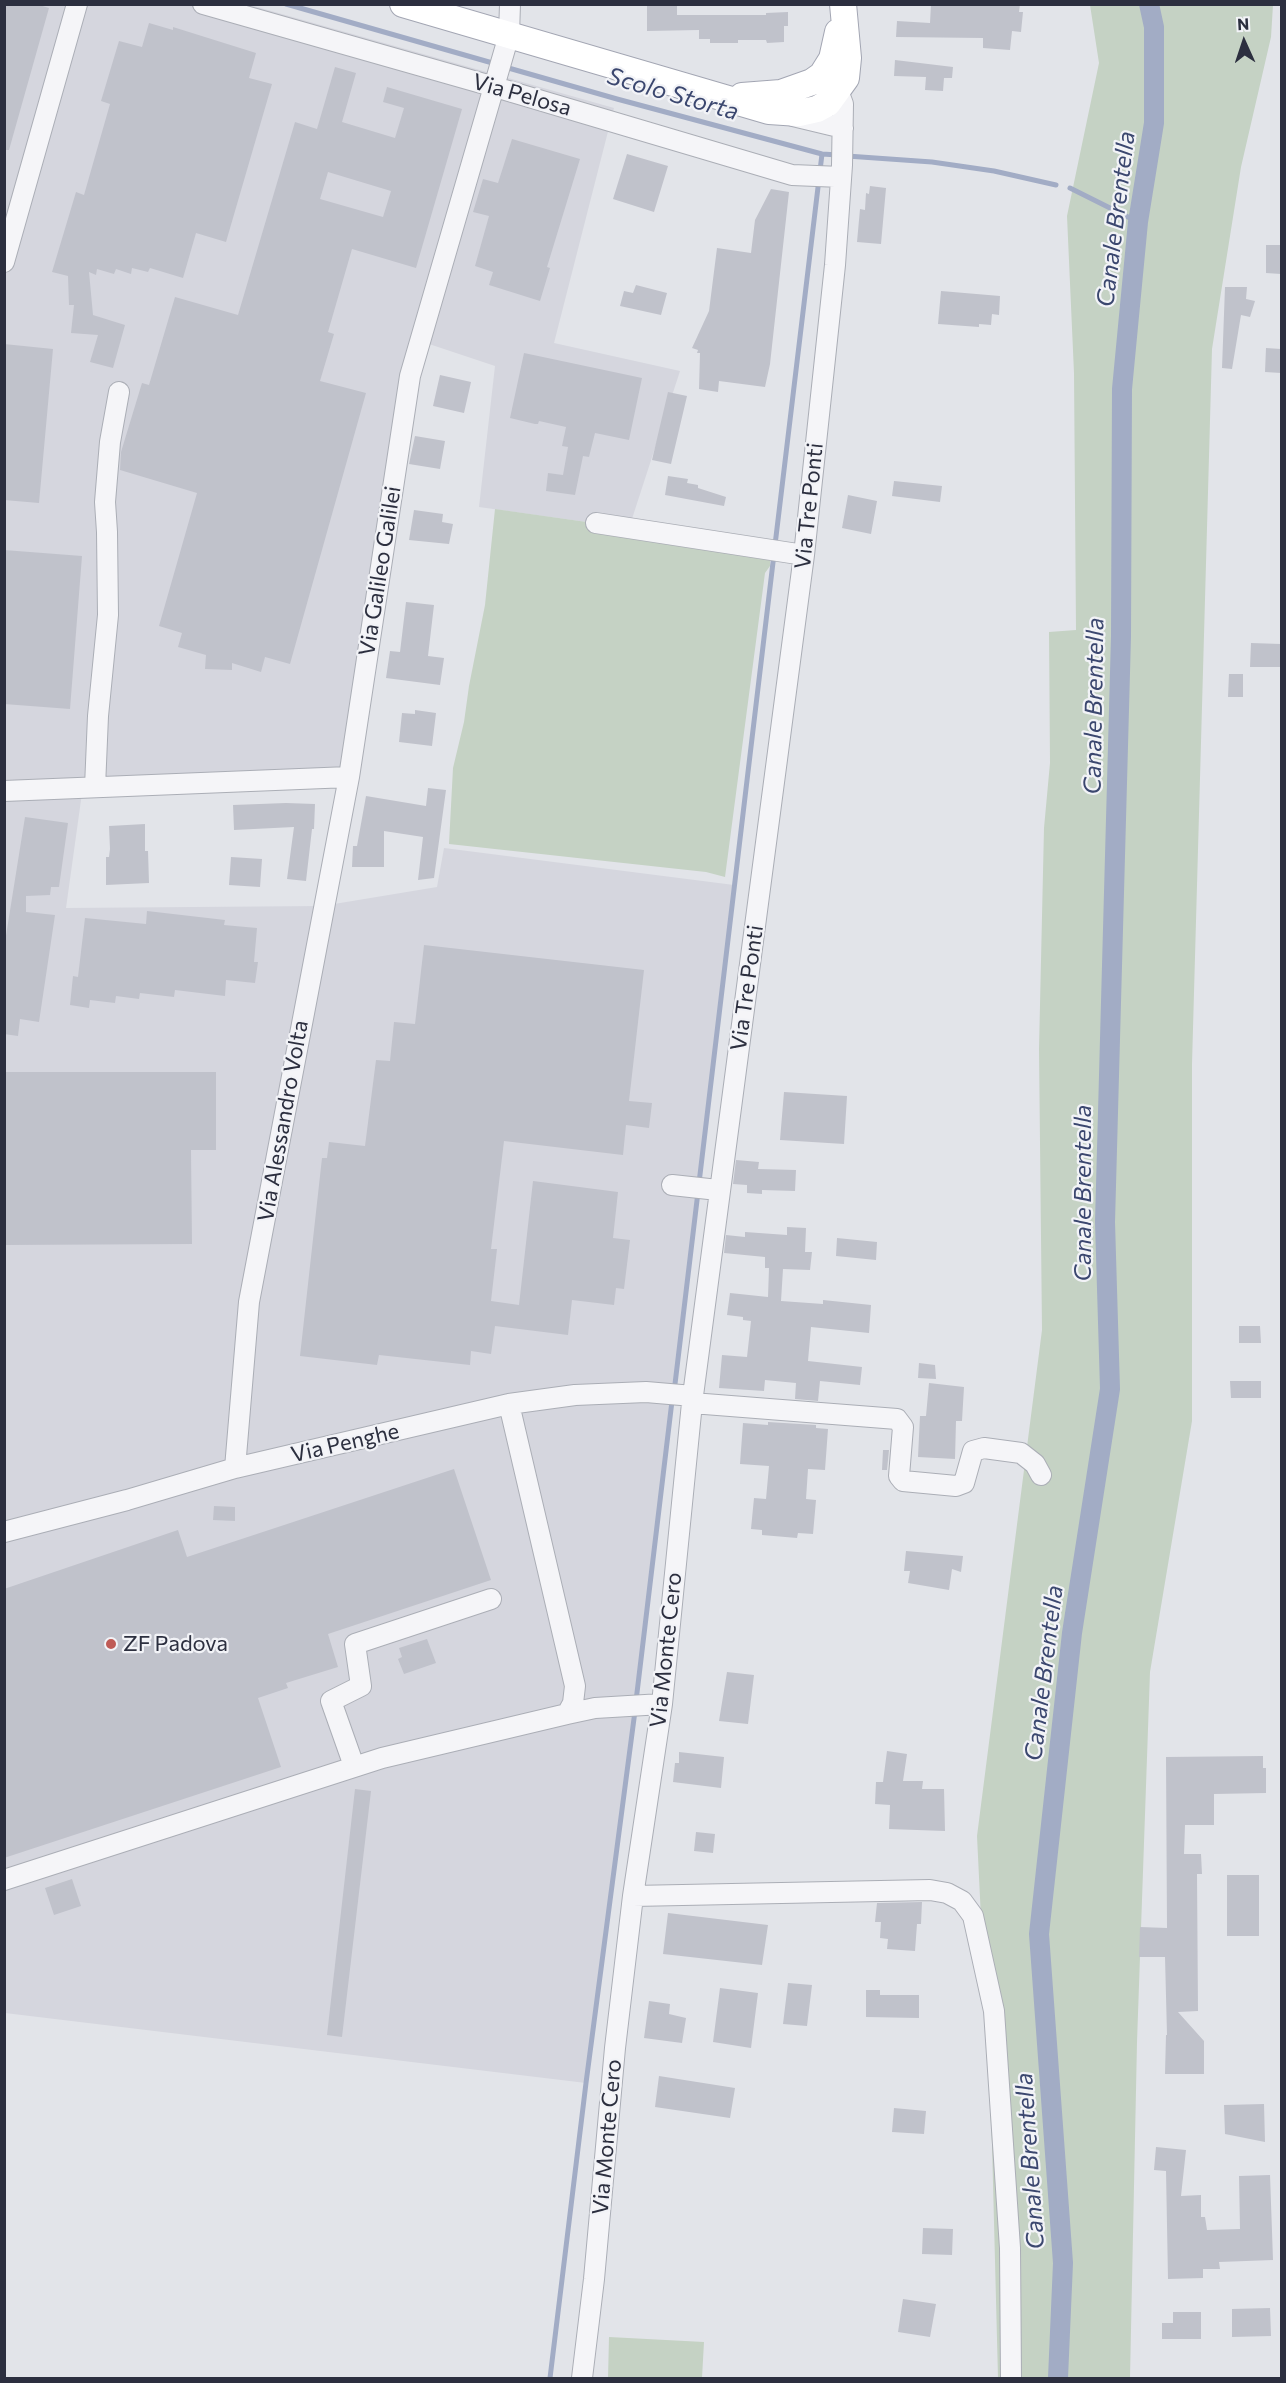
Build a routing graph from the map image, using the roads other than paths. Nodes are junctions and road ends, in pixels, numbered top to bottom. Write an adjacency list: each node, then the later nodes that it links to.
1 (77, 4): 16 (street)
2 (203, 4): 9 (street, Via Pelosa)
3 (403, 4): 6 (main road)
4 (510, 4): 7 (street, Via Galileo Galilei)
5 (842, 4): 8 (main road); 11 (main road)
6 (454, 12): 7 (main road)
7 (508, 41): 9 (street, Via Galileo Galilei); 12 (main road)
8 (832, 59): 10 (main road); 11 (street)
9 (495, 87): 15 (street, Via Pelosa); 20 (street, Via Galileo Galilei)
10 (800, 87): 11 (street); 12 (main road)
11 (838, 92): 13 (main road); 14 (street)
12 (718, 97): 13 (main road)
13 (769, 111): 14 (street)
14 (843, 136): 15 (street, Via Tre Ponti)
15 (838, 173): 19 (street, Via Tre Ponti)
16 (4, 262)
17 (119, 392): 21 (street)
18 (596, 523): 19 (street)
19 (804, 555): 24 (street, Via Tre Ponti)
20 (349, 777): 21 (street); 27 (street, Via Alessandro Volta)
21 (95, 787): 22 (street)
22 (4, 790)
23 (672, 1185): 24 (street)
24 (718, 1190): 25 (street, Via Tre Ponti)
25 (692, 1399): 26 (street, Via Penghe); 28 (street); 31 (street, Via Monte Cero)
26 (510, 1404): 27 (street, Via Penghe); 32 (street)
27 (235, 1468): 29 (street, Via Penghe)
28 (1041, 1475)
29 (4, 1532)
30 (491, 1599): 33 (street)
31 (655, 1704): 32 (street); 35 (street, Via Monte Cero)
32 (567, 1714): 33 (street)
33 (354, 1766): 34 (street)
34 (4, 1880)
35 (633, 1896): 36 (street, Via Monte Cero); 37 (street)
36 (582, 2379)
37 (1011, 2379)

